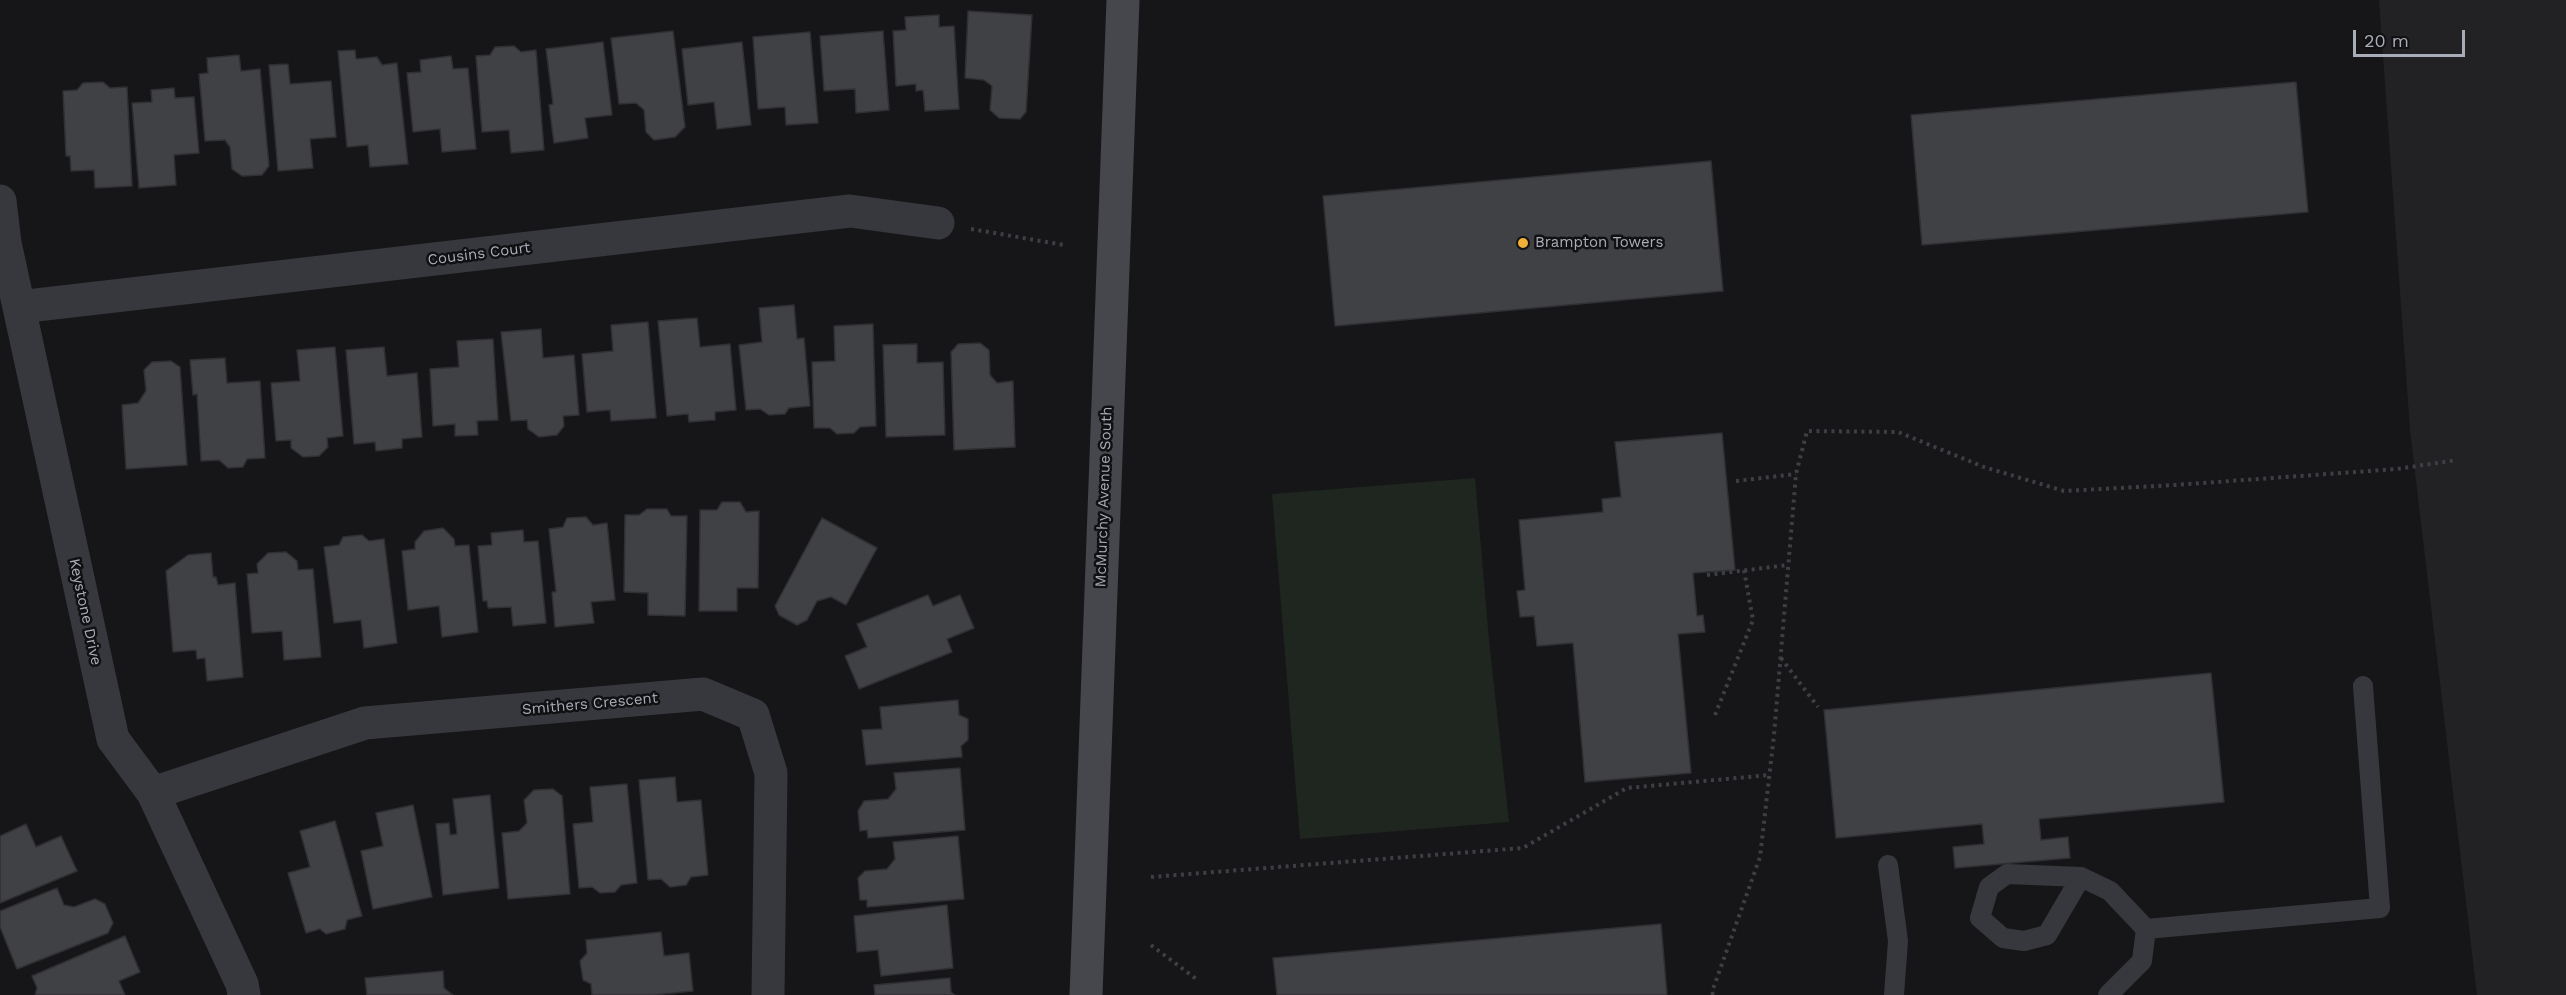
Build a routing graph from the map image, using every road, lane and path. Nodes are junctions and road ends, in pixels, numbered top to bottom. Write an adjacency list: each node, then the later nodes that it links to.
1 (1123, 0): 27 (street, McMurchy Avenue South)
2 (0, 201): 5 (street, Keystone Drive)
3 (938, 223): 4 (path); 5 (street, Cousins Court)
4 (1064, 245)
5 (19, 307): 17 (street, Keystone Drive)
6 (2457, 460): 7 (path)
7 (1796, 474): 8 (path); 9 (path)
8 (1736, 481)
9 (1788, 565): 10 (path); 12 (path)
10 (1744, 570): 11 (path); 15 (path)
11 (1707, 574)
12 (1781, 657): 14 (path); 16 (path)
13 (2363, 686): 21 (lane)
14 (1818, 707)
15 (1715, 715)
16 (1770, 775): 19 (path); 24 (path)
17 (153, 793): 25 (street, Keystone Drive); 26 (street, Smithers Crescent)
18 (1888, 865): 29 (lane)
19 (1151, 877)
20 (2081, 877): 20 (lane); 21 (lane)
21 (2146, 929): 30 (lane)
22 (1151, 945): 23 (path)
23 (1199, 981)
24 (1713, 993): 28 (path)
25 (244, 995)
26 (768, 995)
27 (1086, 995)
28 (1718, 995)
29 (1894, 995)
30 (2108, 995)

